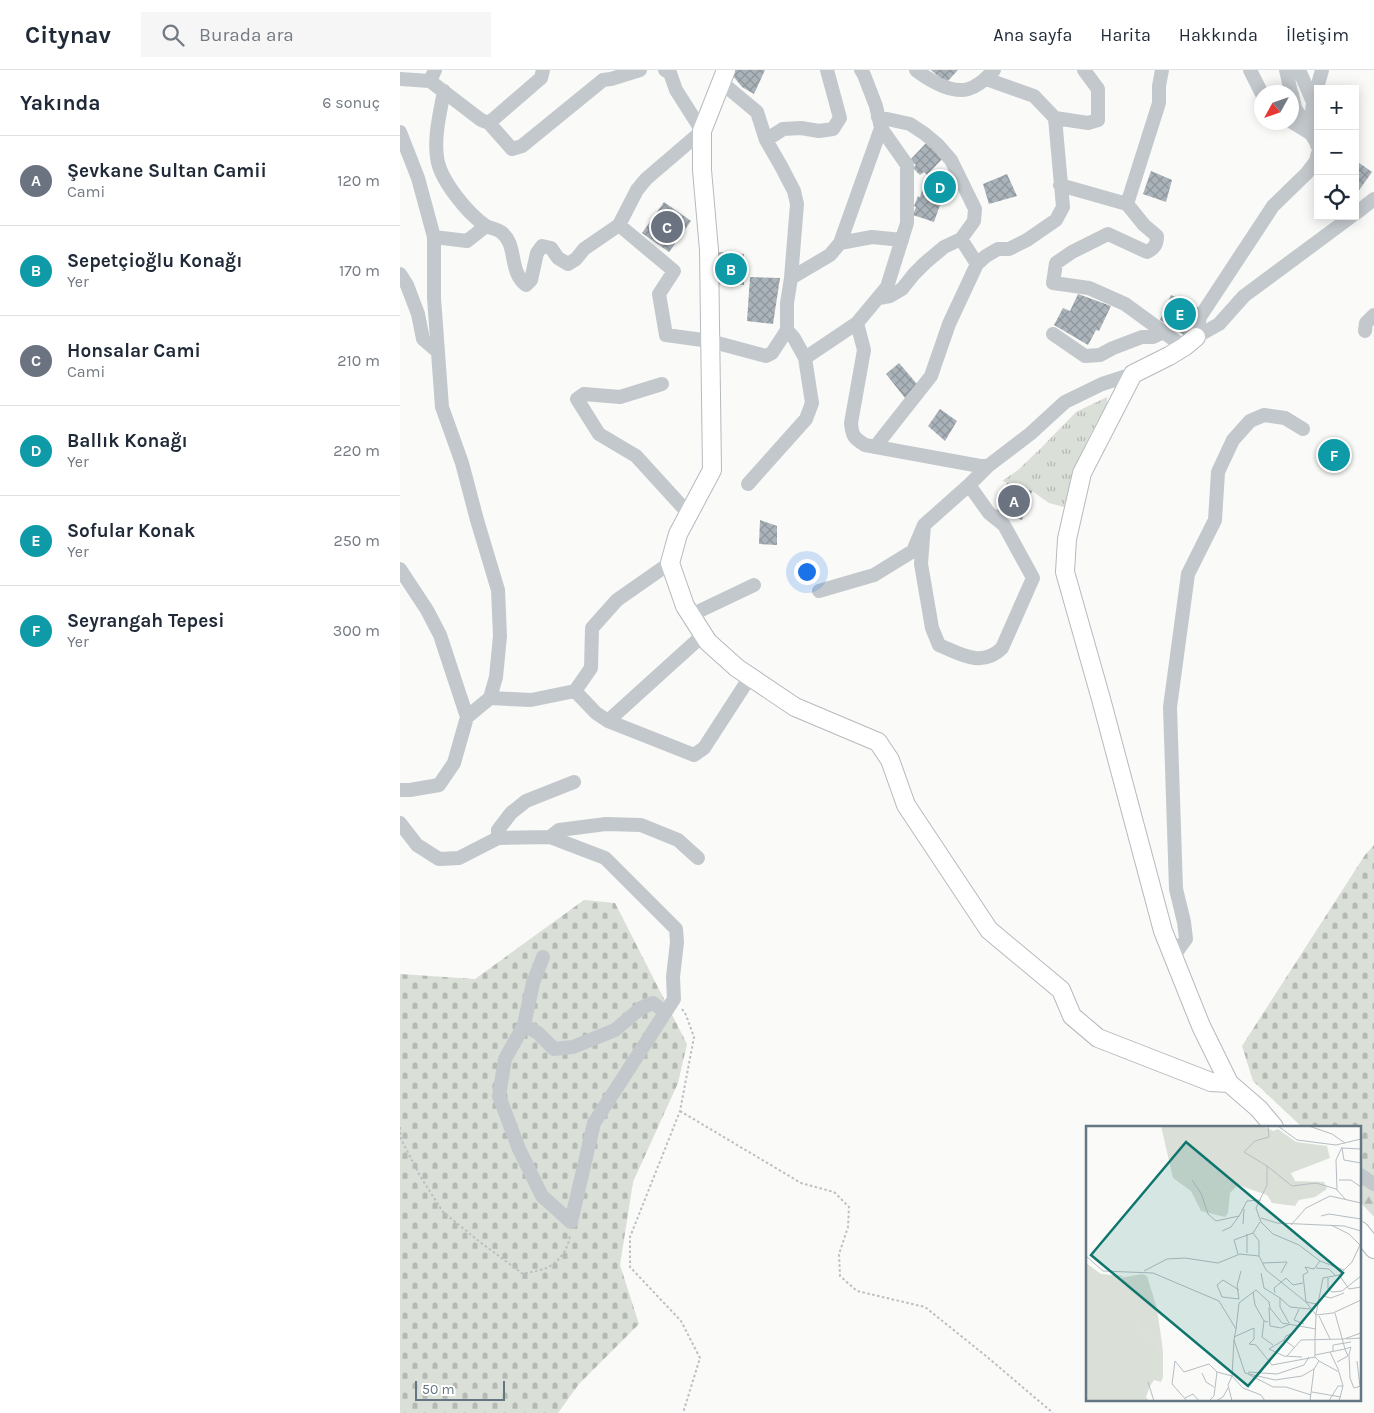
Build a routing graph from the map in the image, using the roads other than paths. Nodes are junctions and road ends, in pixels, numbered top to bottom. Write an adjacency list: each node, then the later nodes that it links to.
1 (543, 70): 24 (street)
2 (640, 70): 14 (street)
3 (665, 70): 28 (street)
4 (826, 70): 31 (street)
5 (916, 70): 15 (street)
6 (1084, 70): 23 (street)
7 (1162, 70): 35 (street)
8 (1250, 70): 18 (street)
9 (1286, 70): 19 (street)
10 (1299, 70): 21 (street)
11 (1322, 70): 21 (street)
12 (866, 72): 25 (street)
13 (432, 75): 17 (street); 20 (street)
14 (600, 75): 24 (street)
15 (990, 75): 23 (street)
16 (724, 76): 28 (main road); 31 (street)
17 (400, 80)
18 (1258, 85)
19 (1289, 85)
20 (444, 91): 24 (street); 38 (street)
21 (1313, 102): 29 (street)
22 (1299, 115): 29 (street)
23 (1055, 118): 33 (street)
24 (490, 123)
25 (880, 123): 41 (street); 42 (street); 43 (street)
26 (1299, 126): 29 (street)
27 (400, 132): 40 (street)
28 (702, 132): 39 (street); 54 (main road)
29 (1310, 133): 30 (street)
30 (1314, 139)
31 (766, 140): 46 (street)
32 (1314, 164): 55 (street)
33 (1060, 185): 35 (street); 44 (street)
34 (1374, 199): 36 (street)
35 (1127, 204): 52 (street)
36 (1359, 211)
37 (1347, 220): 55 (street)
38 (486, 226): 39 (street); 40 (street)
39 (619, 226): 54 (street)
40 (434, 237): 56 (street)
41 (961, 239): 44 (street); 47 (street)
42 (902, 240): 43 (street); 47 (street)
43 (840, 243): 46 (street)
44 (977, 264): 61 (street)
45 (400, 274): 56 (street)
46 (791, 278): 50 (street)
47 (878, 298): 49 (street)
48 (1374, 315): 51 (street)
49 (857, 323): 57 (street); 61 (street)
50 (787, 330): 54 (street); 57 (street)
51 (1364, 331)
52 (1164, 332): 53 (street); 55 (street)
53 (1053, 334)
54 (710, 340): 65 (main road)
55 (1190, 342): 58 (main road)
56 (438, 352): 75 (street)
57 (805, 358): 63 (street)
58 (1133, 374): 62 (street); 85 (main road)
59 (662, 384): 65 (street)
60 (1303, 429): 85 (street)
61 (875, 447): 62 (street)
62 (988, 466): 64 (street)
63 (748, 484)
64 (969, 485): 66 (street); 66 (street)
65 (688, 513): 67 (main road)
66 (924, 526): 70 (street)
67 (670, 563): 71 (main road); 74 (street)
68 (400, 569): 76 (street)
69 (754, 585): 71 (street)
70 (818, 591)
71 (691, 615): 72 (main road)
72 (703, 635): 73 (main road); 77 (street)
73 (750, 677): 77 (street); 88 (main road)
74 (575, 691): 75 (street); 77 (street)
75 (490, 698): 76 (street)
76 (467, 716): 79 (street)
77 (608, 721)
78 (574, 782): 82 (street)
79 (400, 790)
80 (400, 823): 82 (street)
81 (550, 837): 82 (street); 83 (street); 86 (street)
82 (498, 838)
83 (698, 858)
84 (543, 957): 87 (street)
85 (1173, 957): 88 (main road)
86 (665, 1012): 87 (street); 87 (street)
87 (524, 1024)
88 (1229, 1083): 89 (main road)
89 (1273, 1126)
90 (1362, 1176): 91 (street)
91 (1374, 1184)
92 (1362, 1234): 93 (main road)
93 (1374, 1249)

